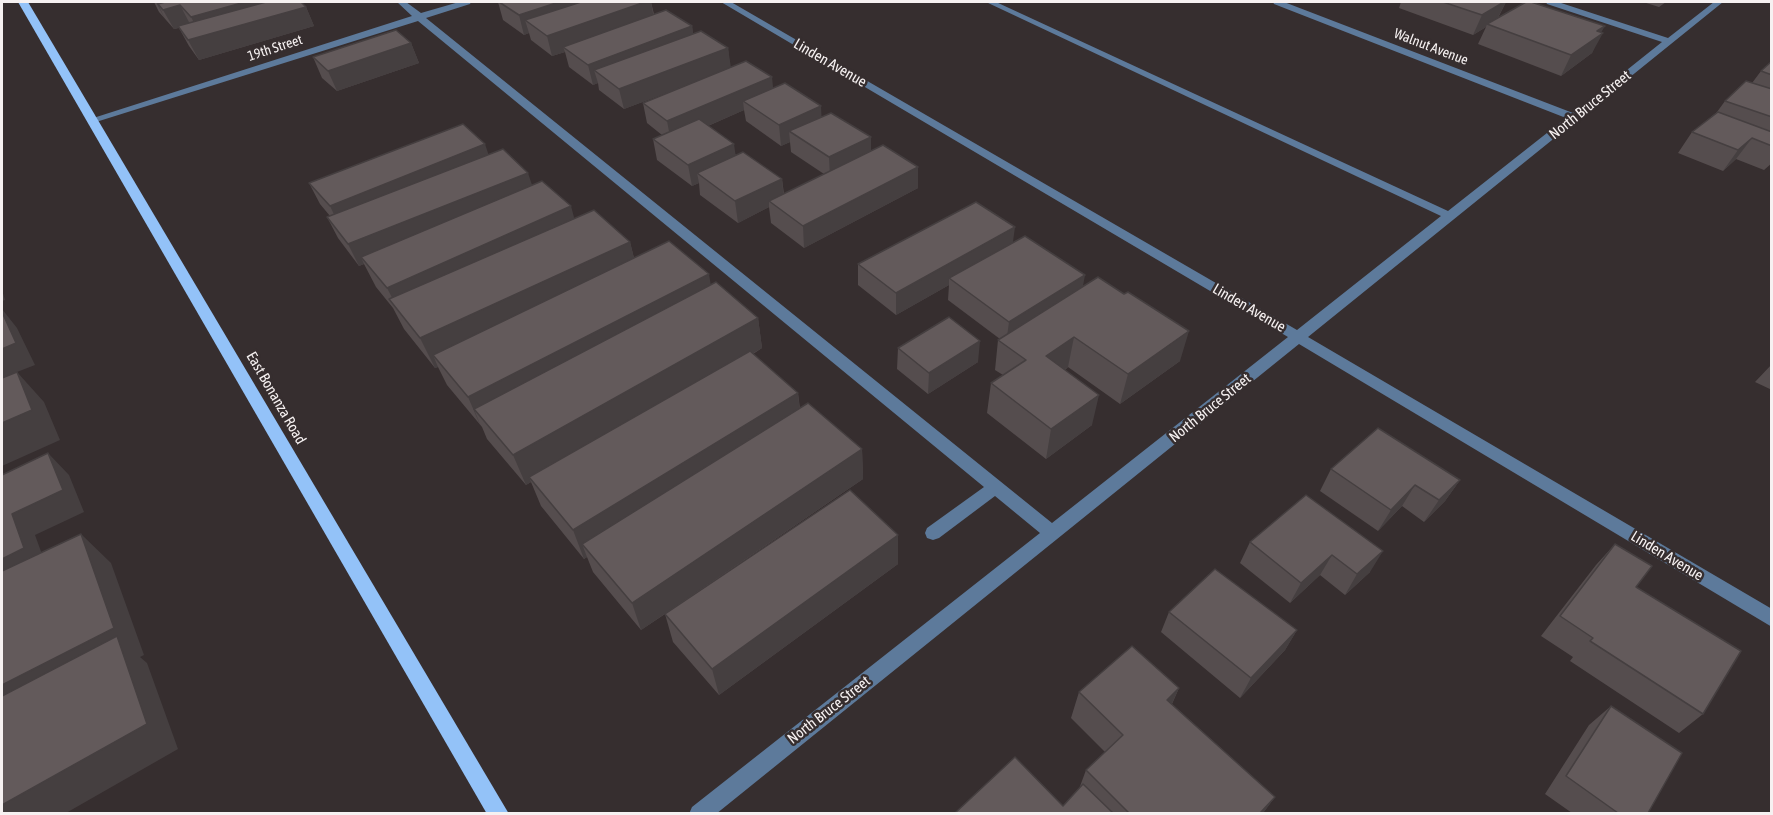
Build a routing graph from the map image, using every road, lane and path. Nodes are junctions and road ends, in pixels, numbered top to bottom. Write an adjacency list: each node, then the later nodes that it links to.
1 (23, 2): 12 (main road, East Bonanza Road)
2 (401, 2): 9 (street)
3 (466, 2): 9 (street, 19th Street)
4 (725, 2): 14 (street, Linden Avenue)
5 (990, 2): 13 (street)
6 (1277, 2): 11 (street, Walnut Avenue)
7 (1550, 2): 10 (street)
8 (1719, 2): 10 (street, North Bruce Street)
9 (419, 16): 12 (street, 19th Street); 15 (street)
10 (1669, 41): 11 (street, North Bruce Street)
11 (1574, 117): 13 (street, North Bruce Street)
12 (92, 120): 19 (main road, East Bonanza Road)
13 (1450, 216): 14 (street, North Bruce Street)
14 (1298, 337): 17 (street, North Bruce Street); 18 (street, Linden Avenue)
15 (996, 487): 16 (street); 17 (street)
16 (933, 533)
17 (1052, 533): 20 (street, North Bruce Street)
18 (1772, 619)
19 (499, 813)
20 (699, 813)

